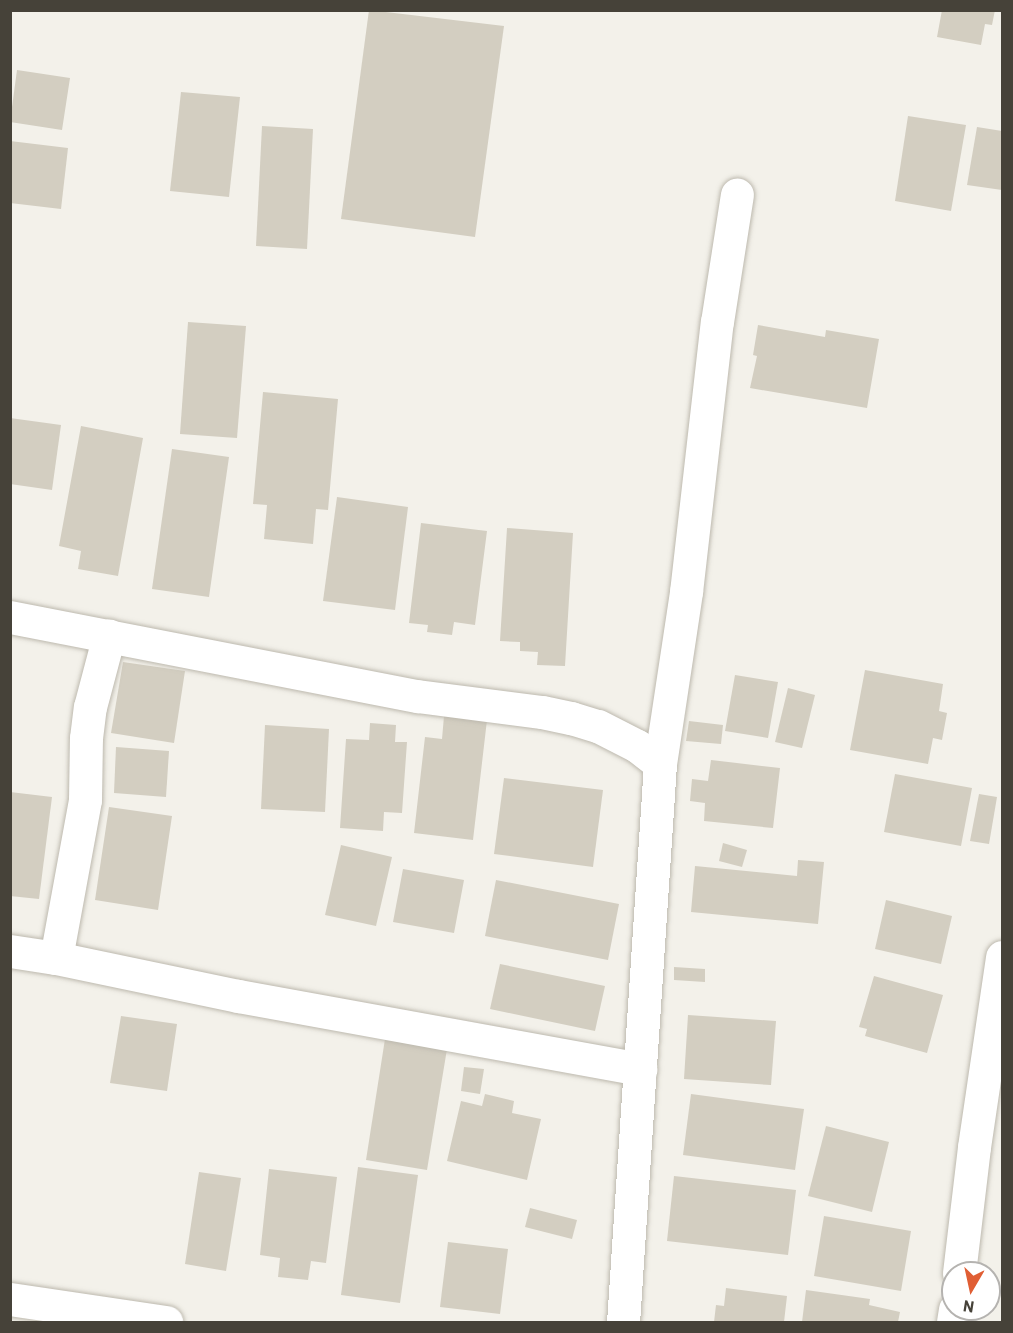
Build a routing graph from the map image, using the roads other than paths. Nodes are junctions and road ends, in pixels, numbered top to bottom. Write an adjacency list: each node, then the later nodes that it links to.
1 (737, 195): 4 (street)
2 (10, 617): 3 (street)
3 (109, 634): 4 (street); 7 (street)
4 (660, 764): 8 (street)
5 (10, 951): 7 (street)
6 (1002, 957): 9 (street)
7 (56, 958): 8 (street)
8 (640, 1069): 12 (street)
9 (960, 1261)
10 (10, 1299): 11 (street)
11 (166, 1323)
12 (623, 1323)

